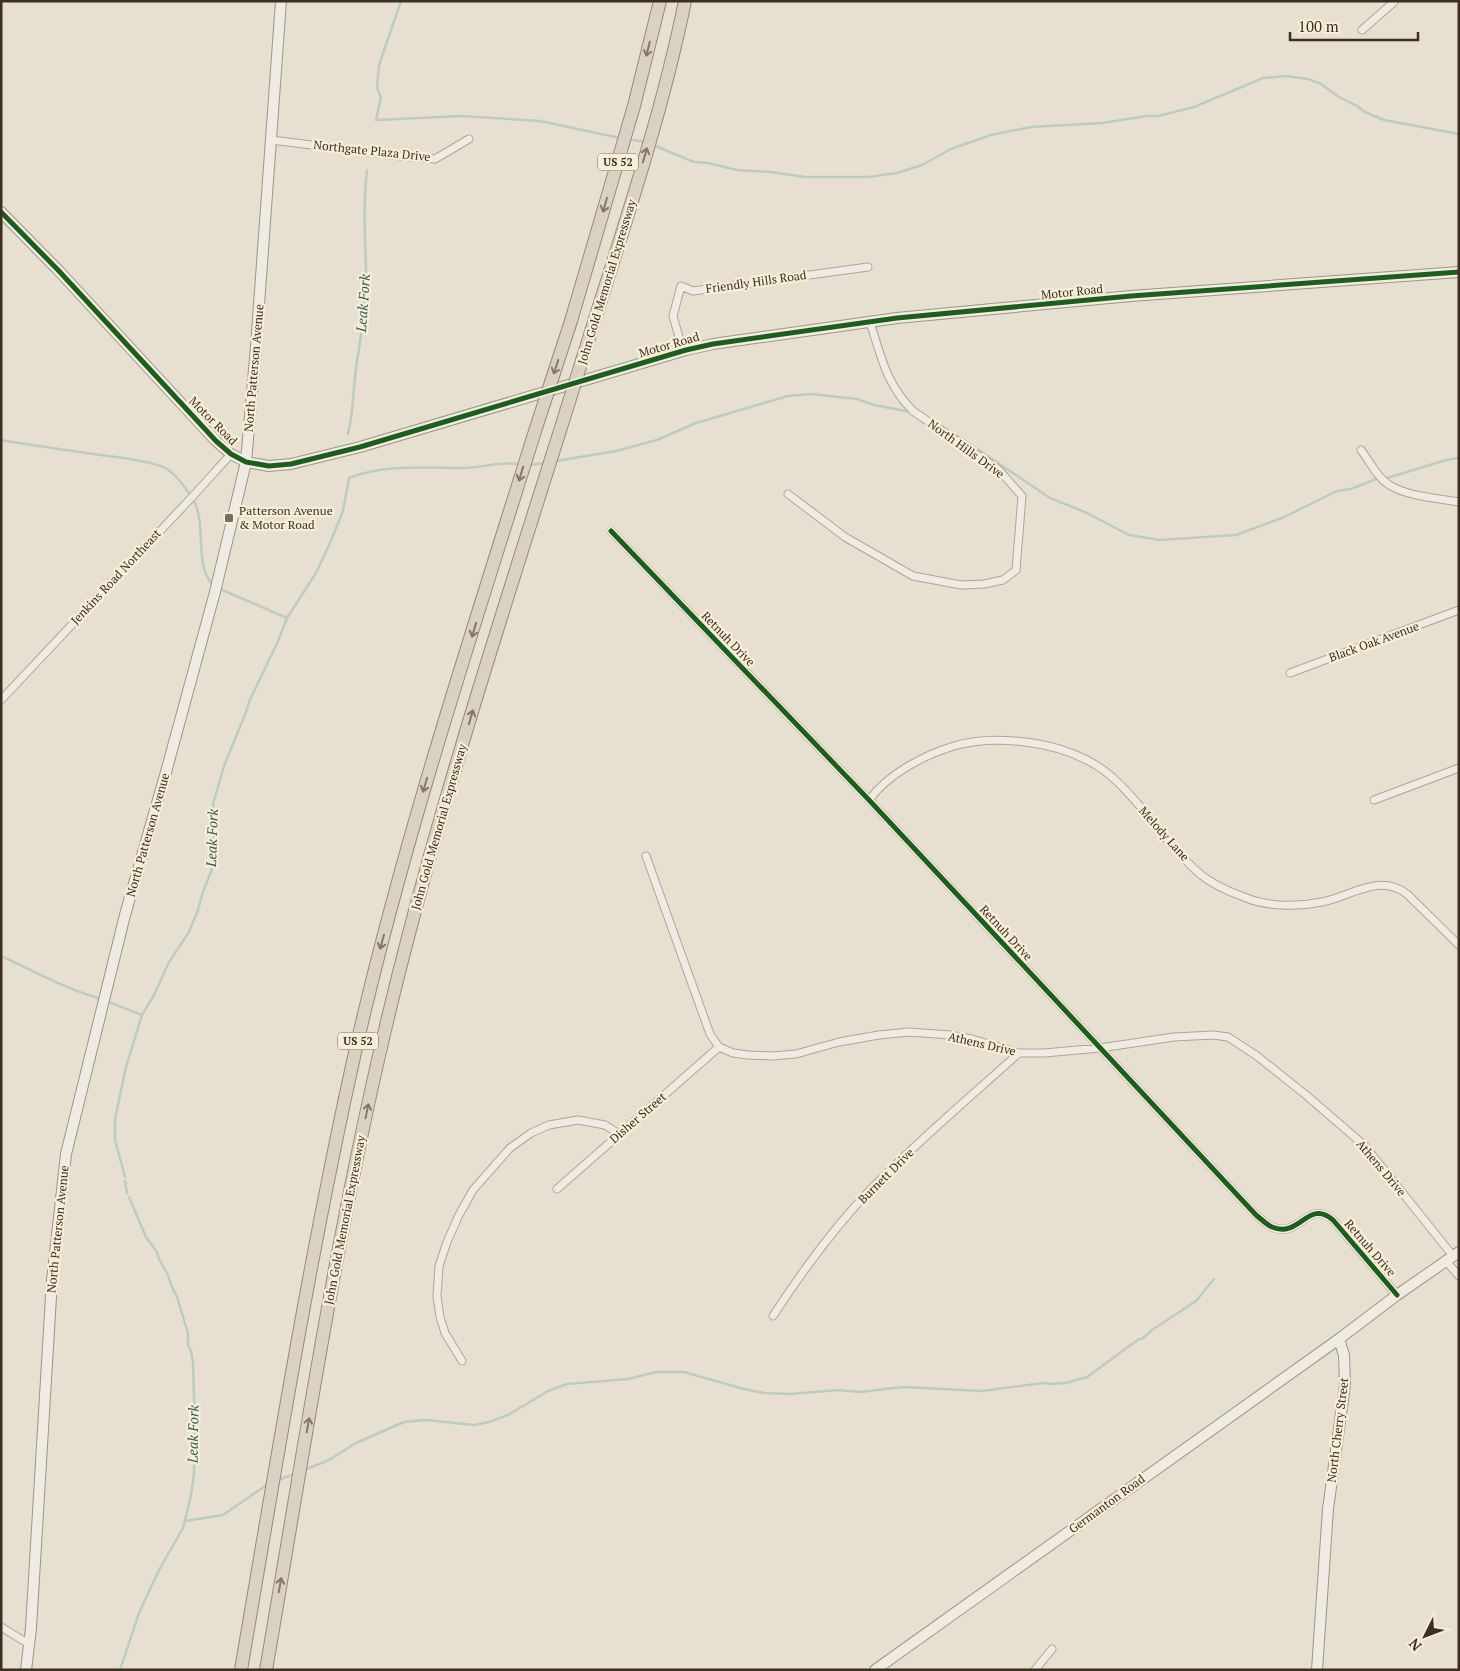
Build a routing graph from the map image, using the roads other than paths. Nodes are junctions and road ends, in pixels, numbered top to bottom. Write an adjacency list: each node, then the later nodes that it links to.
1 (280, 1): 7 (main road, North Patterson Avenue)
2 (660, 1): 43 (highway, John Gold Memorial Expressway / US 52, one-way to 43, bridge)
3 (685, 1): 39 (highway, John Gold Memorial Expressway / US 52, one-way to 3, bridge)
4 (1395, 1): 5 (street)
5 (1362, 30)
6 (469, 139): 7 (street, Northgate Plaza Drive)
7 (271, 140): 15 (main road, North Patterson Avenue)
8 (1, 212): 14 (main road, Motor Road)
9 (868, 268): 12 (street, Friendly Hills Road)
10 (1459, 272): 11 (main road, Motor Road)
11 (870, 322): 12 (main road, Motor Road); 16 (street, North Hills Drive)
12 (683, 351): 15 (main road, Motor Road)
13 (1361, 450): 17 (street)
14 (231, 454): 15 (main road, Motor Road); 21 (street, Jenkins Road Northeast)
15 (246, 462): 40 (main road, North Patterson Avenue)
16 (788, 494)
17 (1459, 502)
18 (611, 532): 23 (street, Retnuh Drive)
19 (1459, 610): 20 (street, Black Oak Avenue)
20 (1290, 673)
21 (1, 700)
22 (1459, 768): 24 (street)
23 (869, 800): 26 (street, Melody Lane); 28 (street, Retnuh Drive)
24 (1374, 800)
25 (646, 856): 27 (street)
26 (1459, 945)
27 (720, 1047): 29 (street, Athens Drive); 30 (street, Disher Street)
28 (1100, 1048): 29 (street, Athens Drive); 32 (street, Athens Drive); 34 (street, Retnuh Drive)
29 (1019, 1053): 35 (street, Burnett Drive)
30 (619, 1134): 31 (street, Disher Street); 37 (street)
31 (557, 1189)
32 (1452, 1256): 33 (street, Athens Drive); 34 (main road)
33 (1459, 1276)
34 (1397, 1294): 36 (main road)
35 (773, 1316)
36 (1338, 1339): 46 (main road, Germanton Road); 48 (main road, North Cherry Street)
37 (462, 1361)
38 (1, 1627): 40 (street)
39 (272, 1634): 44 (highway, John Gold Memorial Expressway / US 52); 45 (highway)
40 (29, 1644): 42 (main road, North Patterson Avenue)
41 (1052, 1649): 47 (street)
42 (26, 1670)
43 (241, 1670)
44 (266, 1670)
45 (271, 1670)
46 (875, 1670)
47 (1035, 1670)
48 (1317, 1670)

